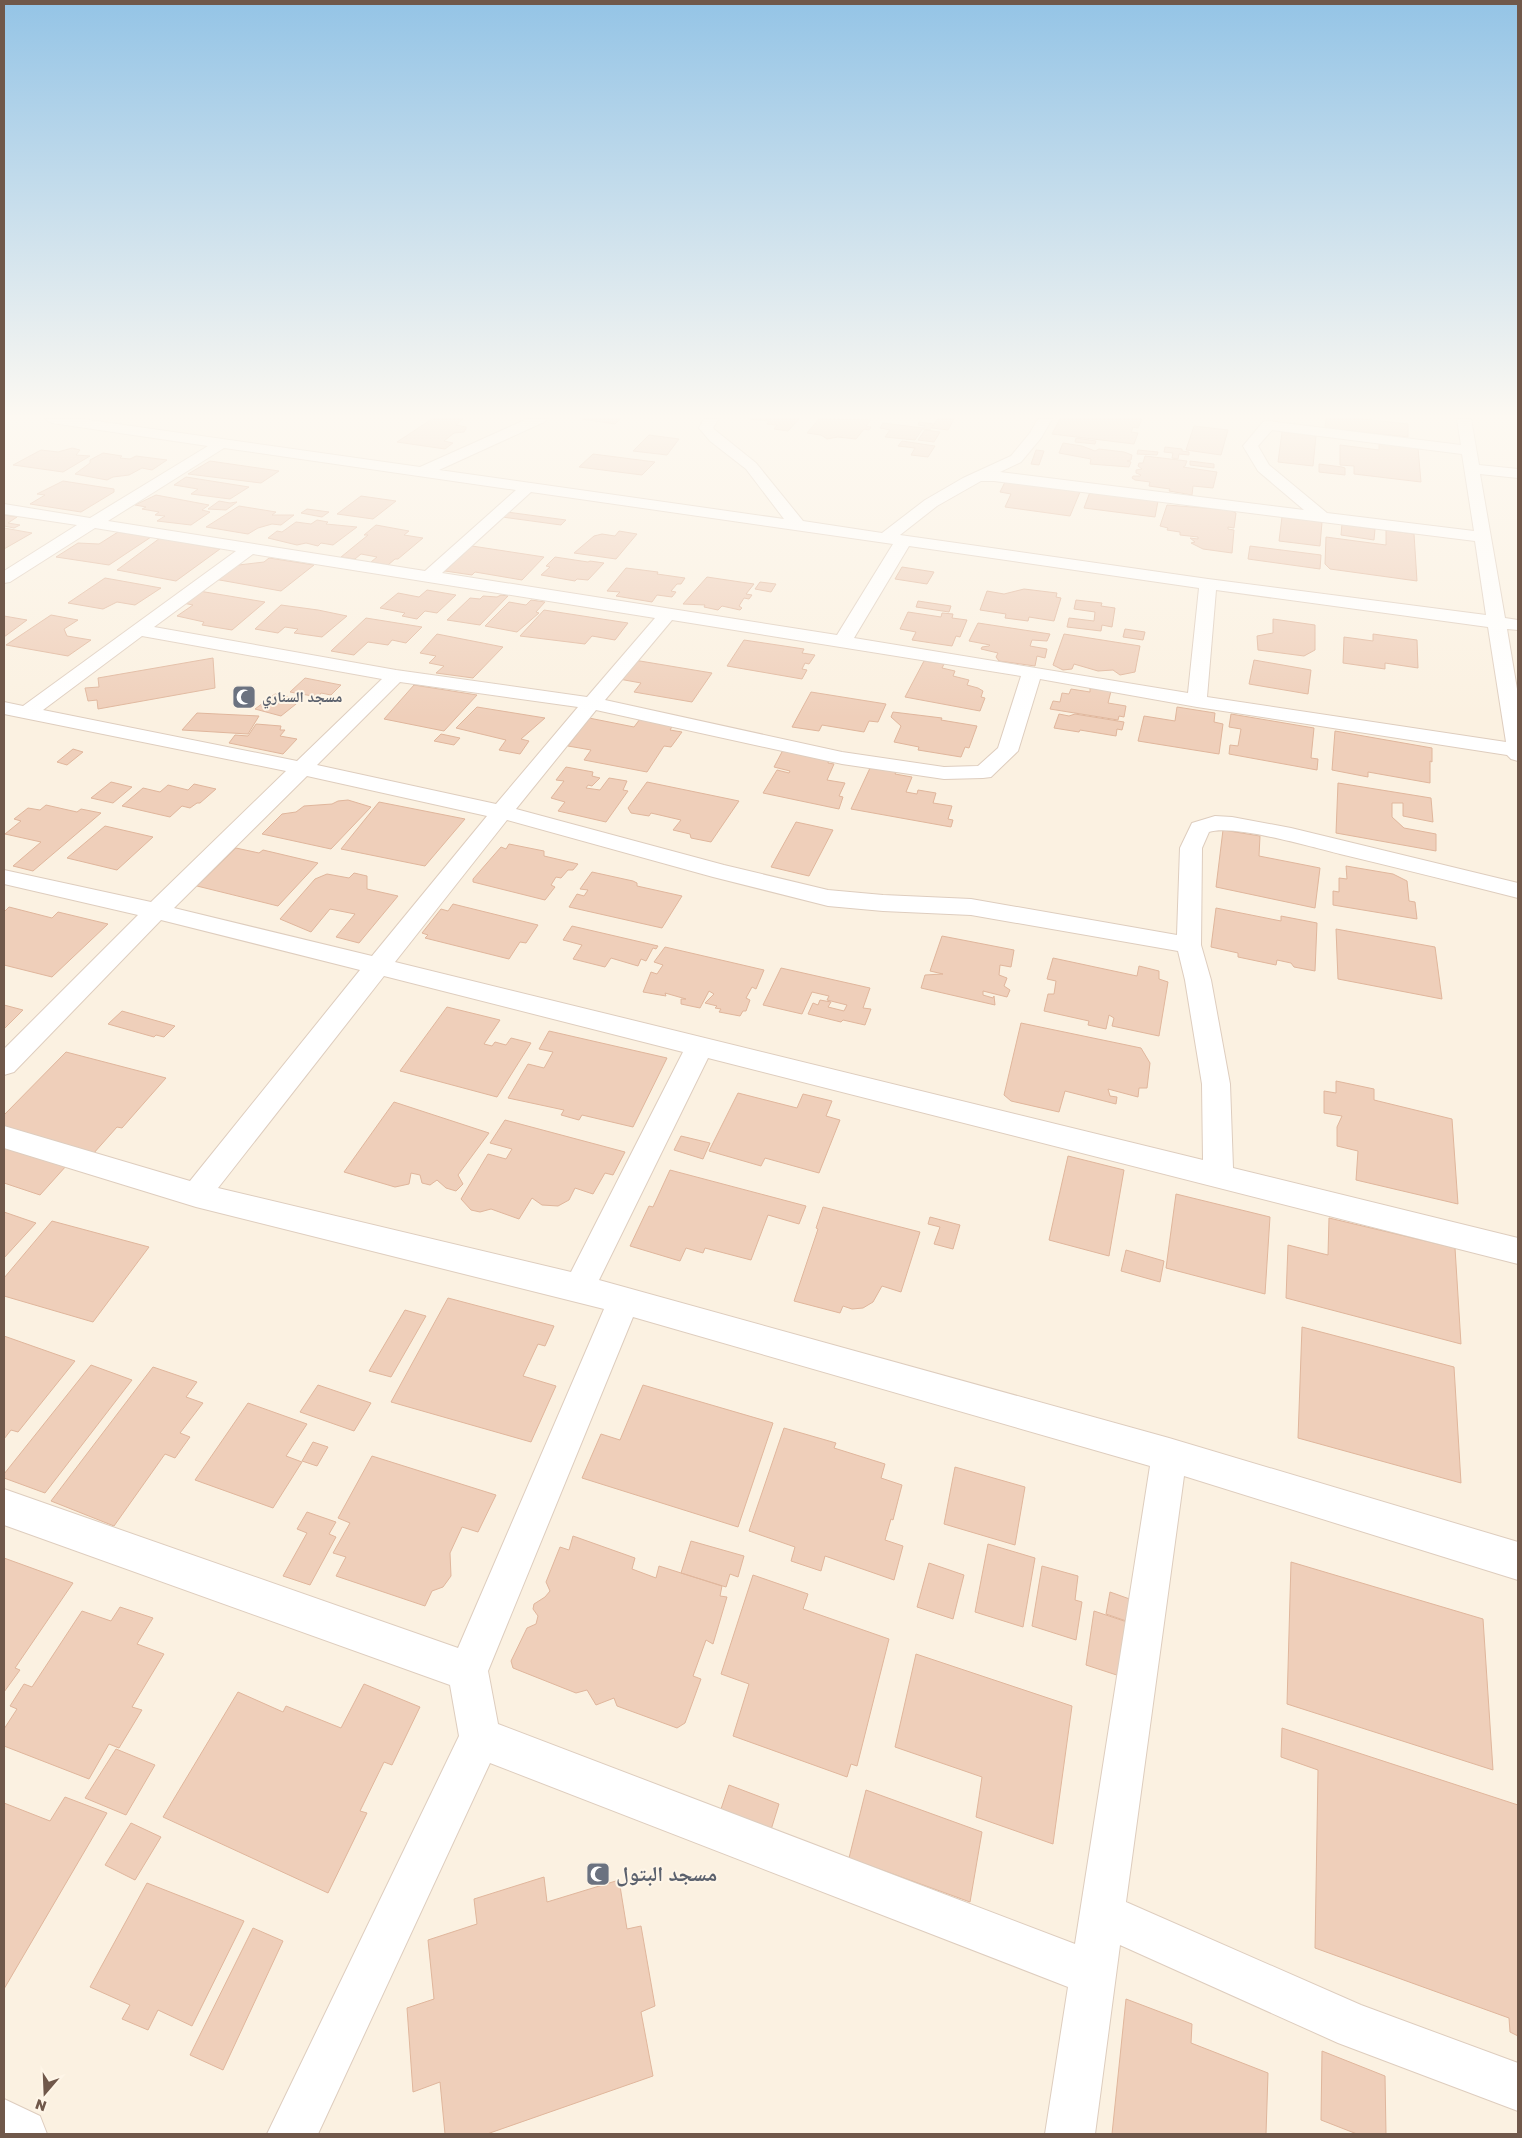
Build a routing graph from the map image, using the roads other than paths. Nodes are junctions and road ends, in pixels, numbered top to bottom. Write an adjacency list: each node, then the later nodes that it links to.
1 (65, 519): 9 (street)
2 (99, 519): 9 (street)
3 (493, 519): 14 (street)
4 (753, 519): 10 (street)
5 (792, 519): 10 (street)
6 (915, 519): 12 (street)
7 (1336, 519): 11 (street)
8 (1480, 519): 11 (street)
9 (92, 523): 13 (street); 15 (street)
10 (797, 525): 12 (street)
11 (1483, 537): 18 (street)
12 (895, 539): 16 (street); 21 (street)
13 (250, 548): 14 (street); 20 (street)
14 (428, 577): 17 (street)
15 (4, 578)
16 (1208, 584): 18 (street); 24 (street)
17 (667, 614): 21 (street); 25 (street)
18 (1497, 623): 19 (street); 28 (street)
19 (1518, 625)
20 (139, 630): 23 (street); 27 (street)
21 (842, 642): 22 (street)
22 (1032, 672): 24 (street); 25 (street)
23 (396, 676): 25 (street); 29 (street)
24 (1198, 701): 28 (street)
25 (590, 703): 30 (street)
26 (4, 708): 27 (street)
27 (26, 713): 29 (street)
28 (1518, 753)
29 (301, 768): 30 (street); 33 (street)
30 (501, 812): 34 (street); 35 (street)
31 (4, 877): 33 (street)
32 (1518, 890): 34 (street)
33 (156, 911): 35 (street); 37 (street)
34 (1189, 945): 39 (street)
35 (378, 966): 36 (street); 40 (street)
36 (700, 1046): 39 (street); 42 (street)
37 (4, 1065)
38 (4, 1137): 40 (street)
39 (1218, 1175): 41 (street)
40 (196, 1195): 42 (street)
41 (1518, 1251)
42 (579, 1288): 43 (street)
43 (624, 1301): 44 (street); 47 (street)
44 (1169, 1455): 46 (street); 49 (street)
45 (4, 1507): 47 (street)
46 (1518, 1561)
47 (468, 1671): 48 (street)
48 (480, 1738): 50 (street); 54 (street)
49 (1102, 1914): 50 (street); 51 (street)
50 (1094, 1974): 55 (street)
51 (1518, 2088)
52 (4, 2124): 53 (street)
53 (22, 2134)
54 (292, 2134)
55 (1070, 2134)

